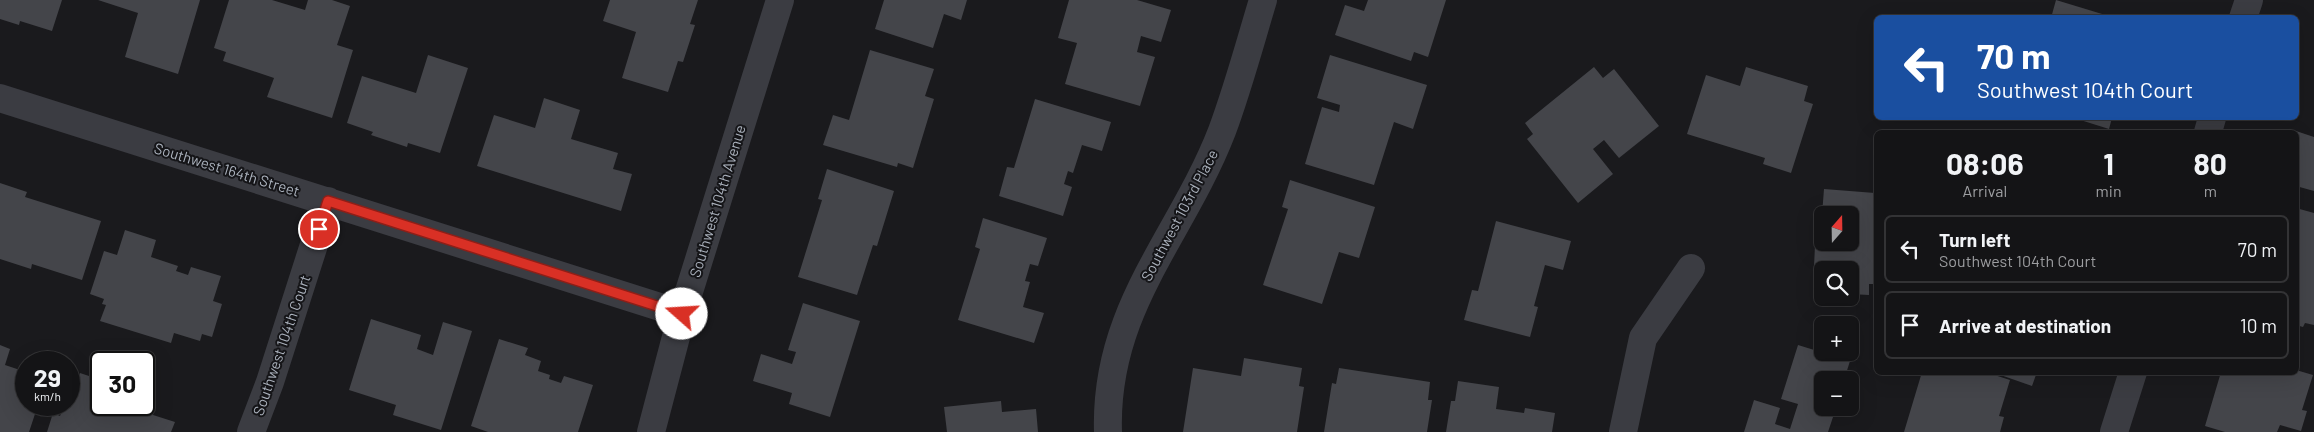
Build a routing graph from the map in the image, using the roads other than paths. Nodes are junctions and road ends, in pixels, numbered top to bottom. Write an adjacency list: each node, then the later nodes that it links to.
1 (780, 0): 8 (street, Southwest 104th Avenue)
2 (1263, 0): 12 (street, Southwest 103rd Place)
3 (2249, 0): 4 (street)
4 (2244, 15)
5 (0, 98): 6 (street, Southwest 164th Street)
6 (328, 201): 8 (street, Southwest 164th Street); 10 (street, Southwest 104th Court)
7 (1691, 268): 13 (street)
8 (682, 314): 11 (street, Southwest 104th Avenue)
9 (2132, 375): 14 (street)
10 (251, 432)
11 (651, 432)
12 (1108, 432)
13 (1623, 432)
14 (2114, 432)

